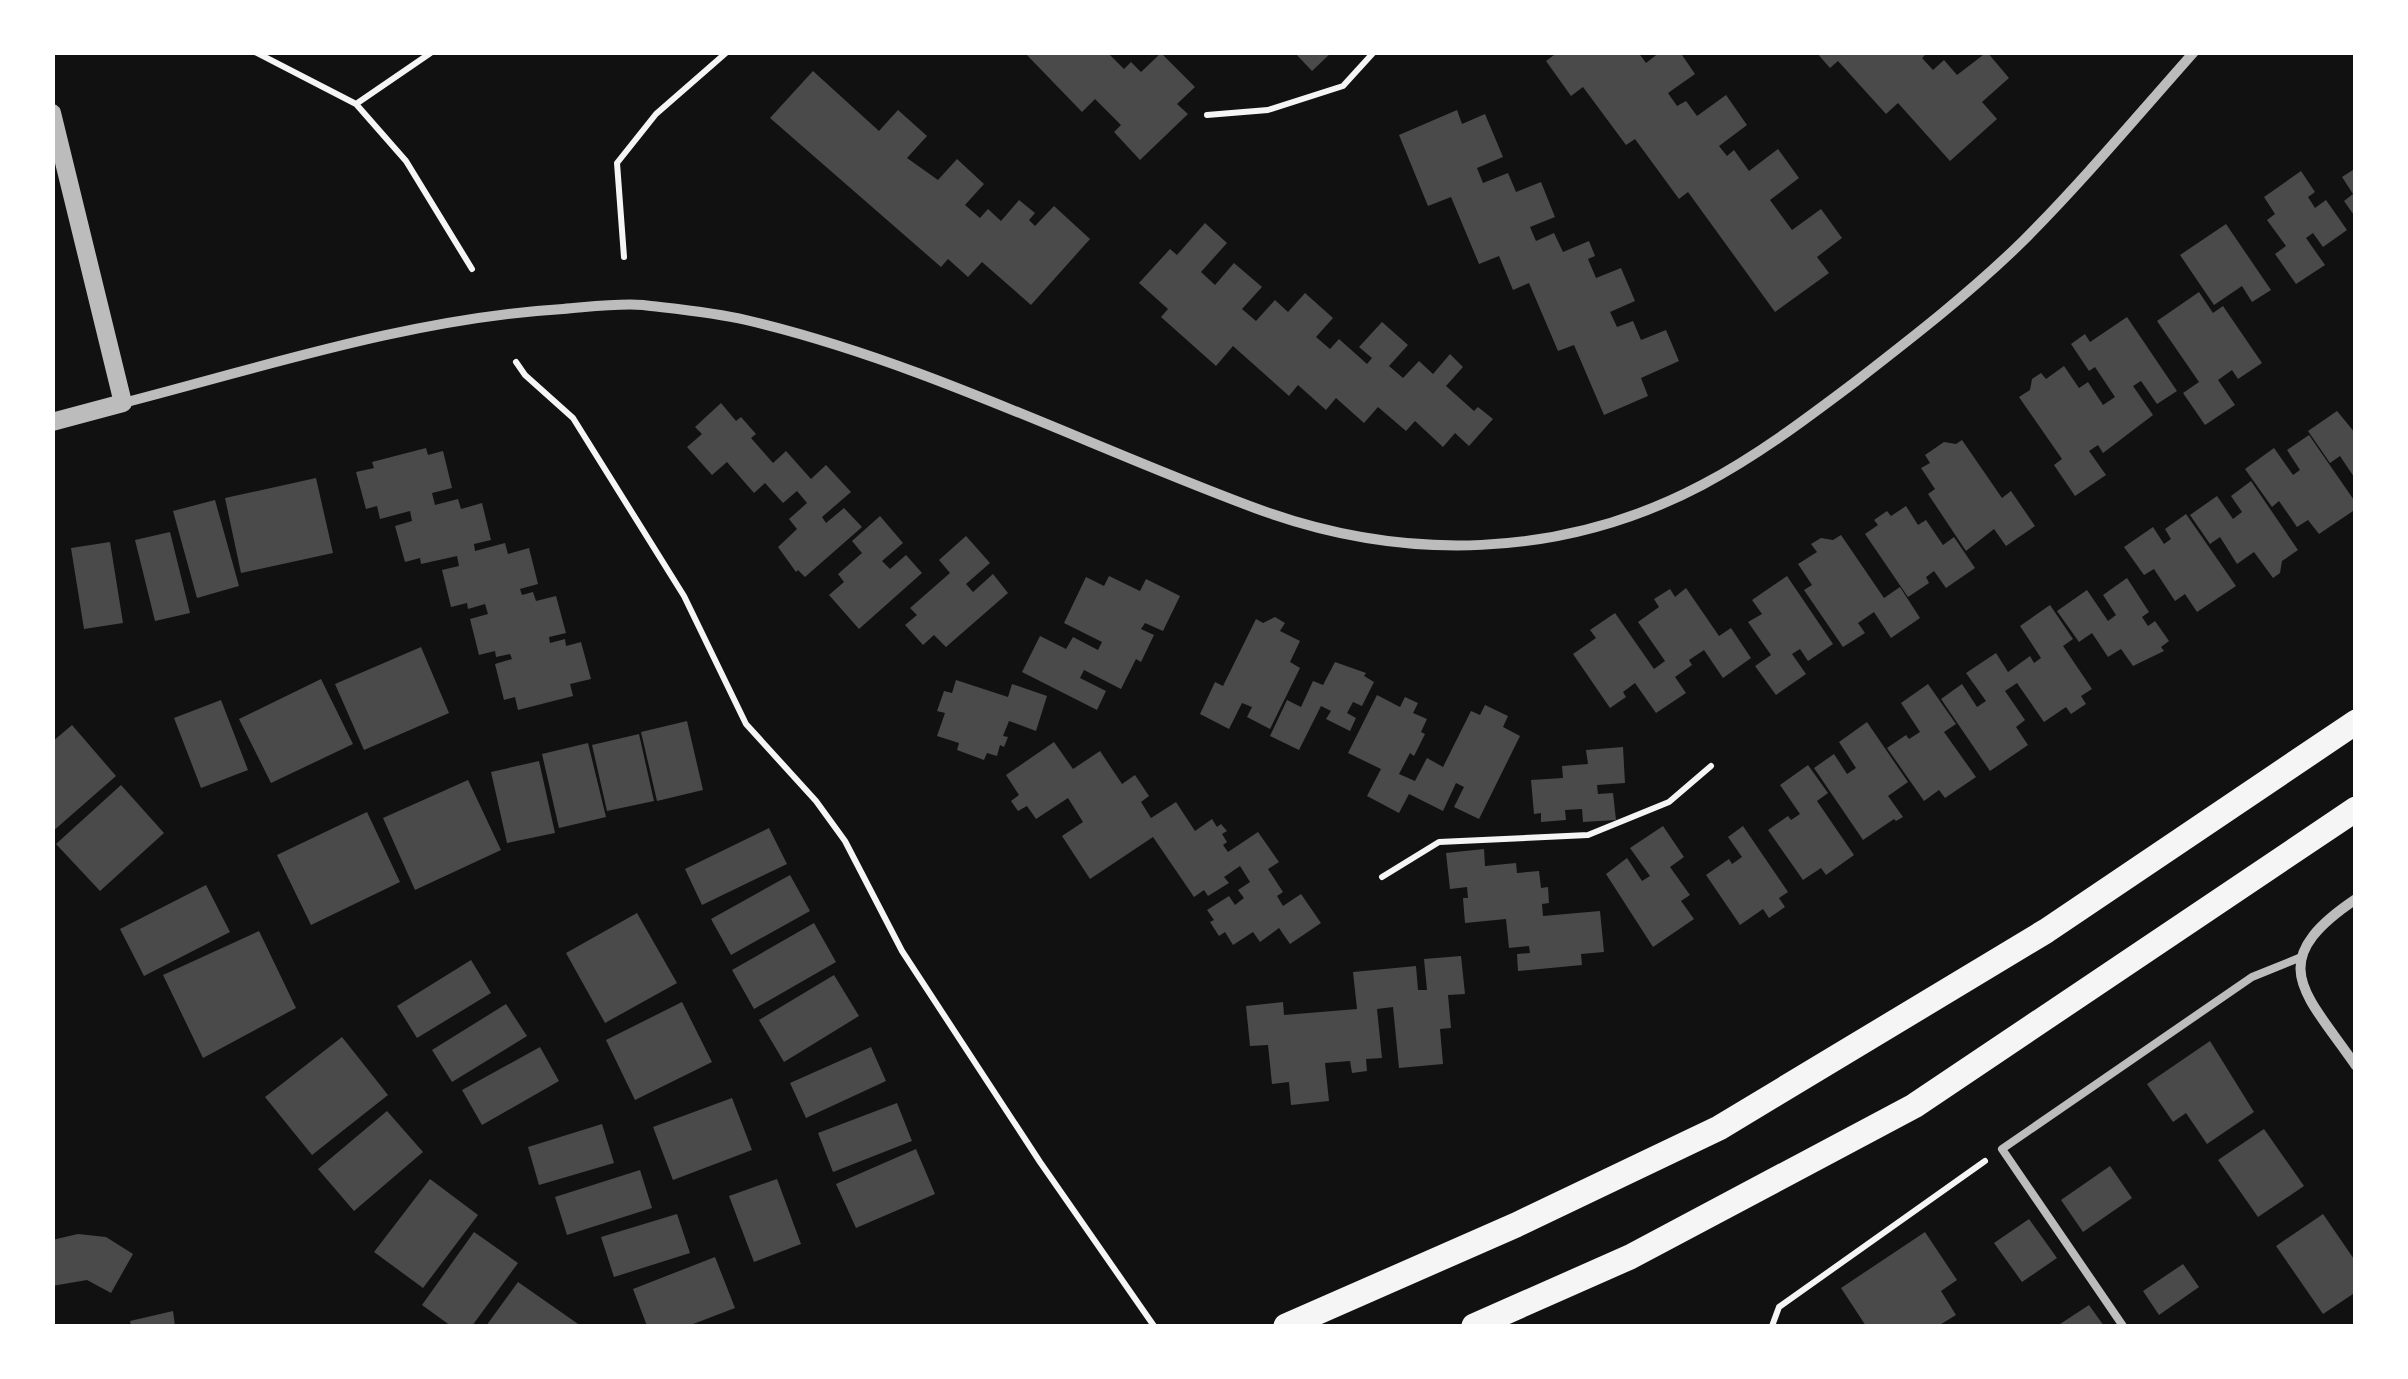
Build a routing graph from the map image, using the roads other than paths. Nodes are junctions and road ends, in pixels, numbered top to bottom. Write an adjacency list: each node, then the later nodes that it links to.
1 (2194, 52): 3 (street)
2 (52, 113): 3 (street)
3 (122, 403): 4 (street)
4 (52, 422)
5 (2356, 722): 10 (main road)
6 (2356, 808): 11 (main road)
7 (2356, 899): 8 (street)
8 (2299, 958): 9 (street); 12 (lane)
9 (2356, 1066)
10 (1286, 1326)
11 (1474, 1326)
12 (2123, 1326)

